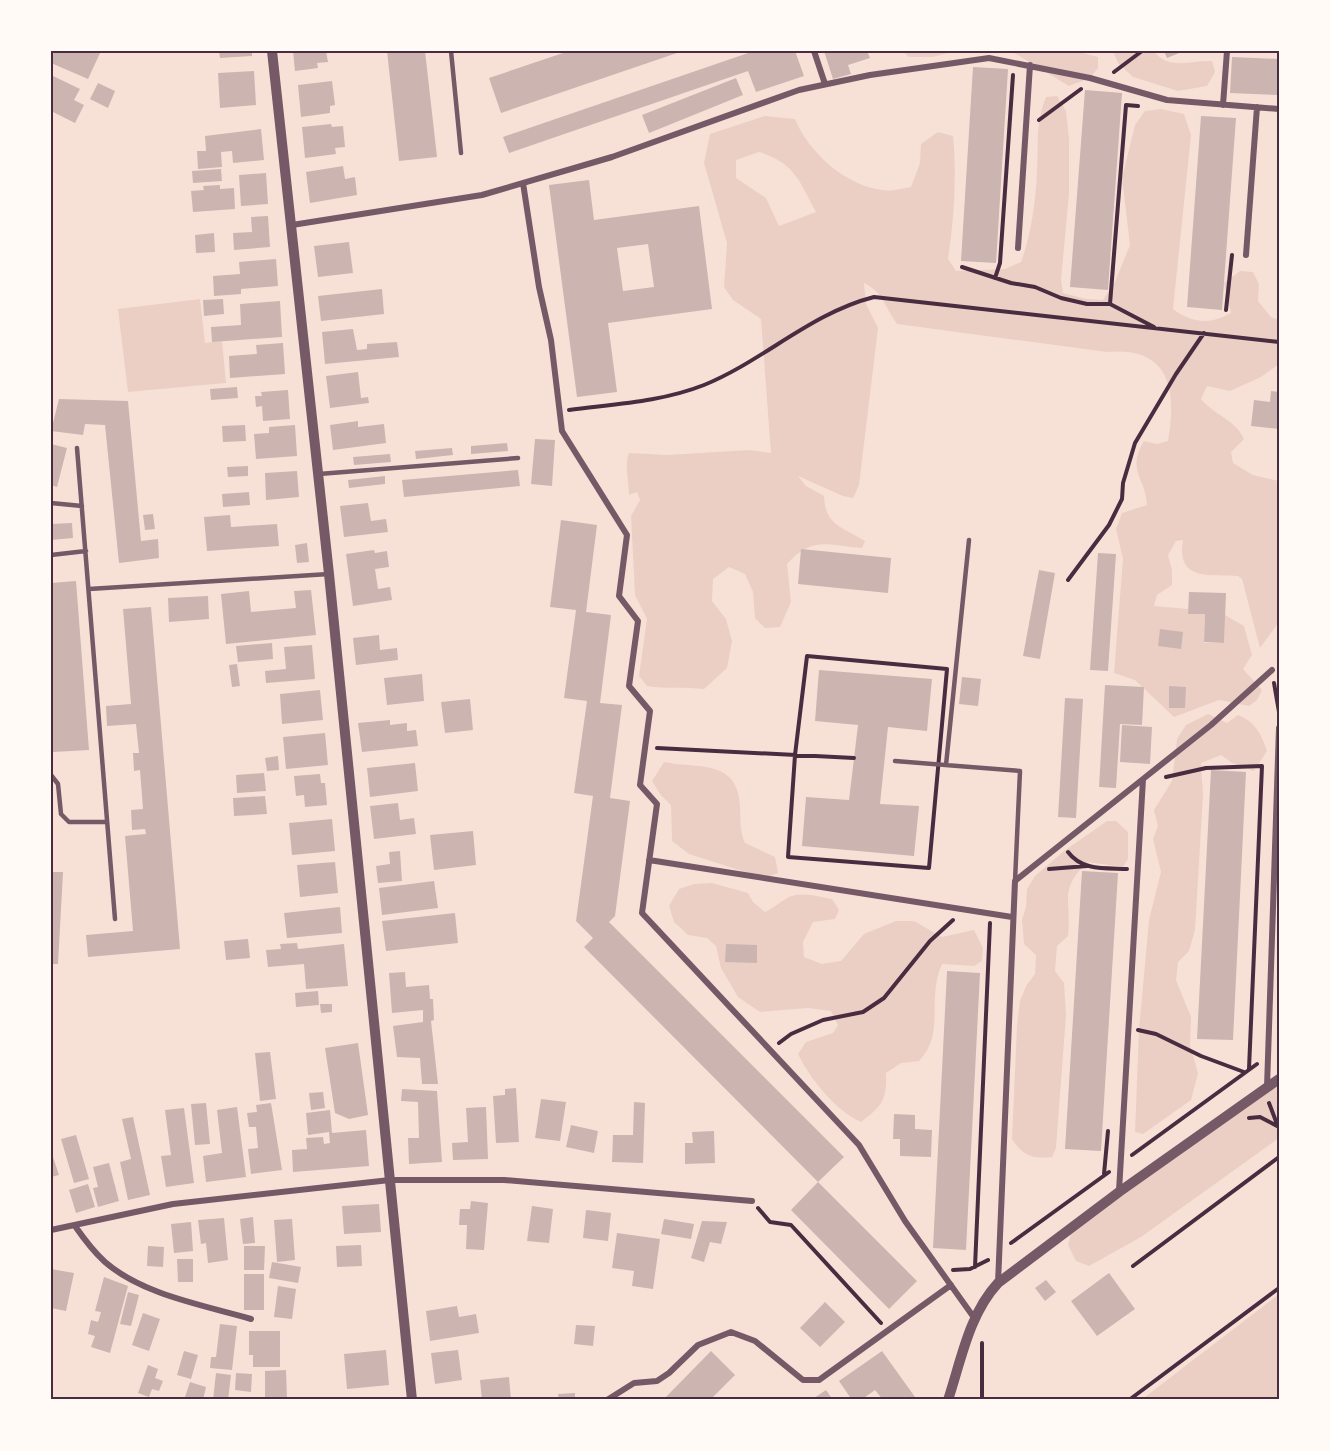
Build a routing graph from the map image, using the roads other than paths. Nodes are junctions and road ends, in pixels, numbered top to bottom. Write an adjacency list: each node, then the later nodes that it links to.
1 (272, 51): 12 (street)
2 (451, 51): 10 (lane)
3 (814, 51): 6 (street)
4 (1227, 51): 7 (street)
5 (1030, 65): 6 (street); 7 (street); 13 (street)
6 (825, 84): 11 (street)
7 (1222, 105): 8 (street)
8 (1257, 107): 9 (street); 14 (street)
9 (1279, 109)
10 (461, 153)
11 (523, 183): 12 (street); 32 (street)
12 (292, 225): 17 (street)
13 (1018, 248)
14 (1246, 255)
15 (77, 448): 19 (lane)
16 (518, 458): 17 (lane)
17 (319, 474): 23 (street)
18 (51, 503): 19 (lane)
19 (82, 506): 21 (lane)
20 (969, 540): 28 (lane)
21 (86, 551): 22 (lane); 24 (lane)
22 (51, 555)
23 (329, 574): 24 (lane); 38 (street)
24 (89, 589): 31 (lane)
25 (1272, 670): 30 (street)
26 (1279, 728): 37 (street)
27 (895, 761): 28 (lane)
28 (946, 765): 33 (lane)
29 (51, 775): 31 (lane)
30 (1143, 781): 33 (street); 39 (street)
31 (107, 822): 35 (lane)
32 (649, 860): 34 (street); 44 (street)
33 (1015, 881): 34 (street)
34 (1012, 917): 43 (street)
35 (115, 919)
36 (1279, 1079): 37 (street)
37 (1267, 1088): 39 (street)
38 (390, 1180): 40 (street); 41 (street); 47 (street)
39 (1119, 1192): 43 (street)
40 (752, 1201)
41 (75, 1226): 42 (street); 45 (street)
42 (51, 1230)
43 (998, 1283): 46 (street)
44 (951, 1286): 46 (street); 48 (street)
45 (251, 1319)
46 (975, 1319): 49 (street)
47 (412, 1400)
48 (607, 1400)
49 (948, 1400)

